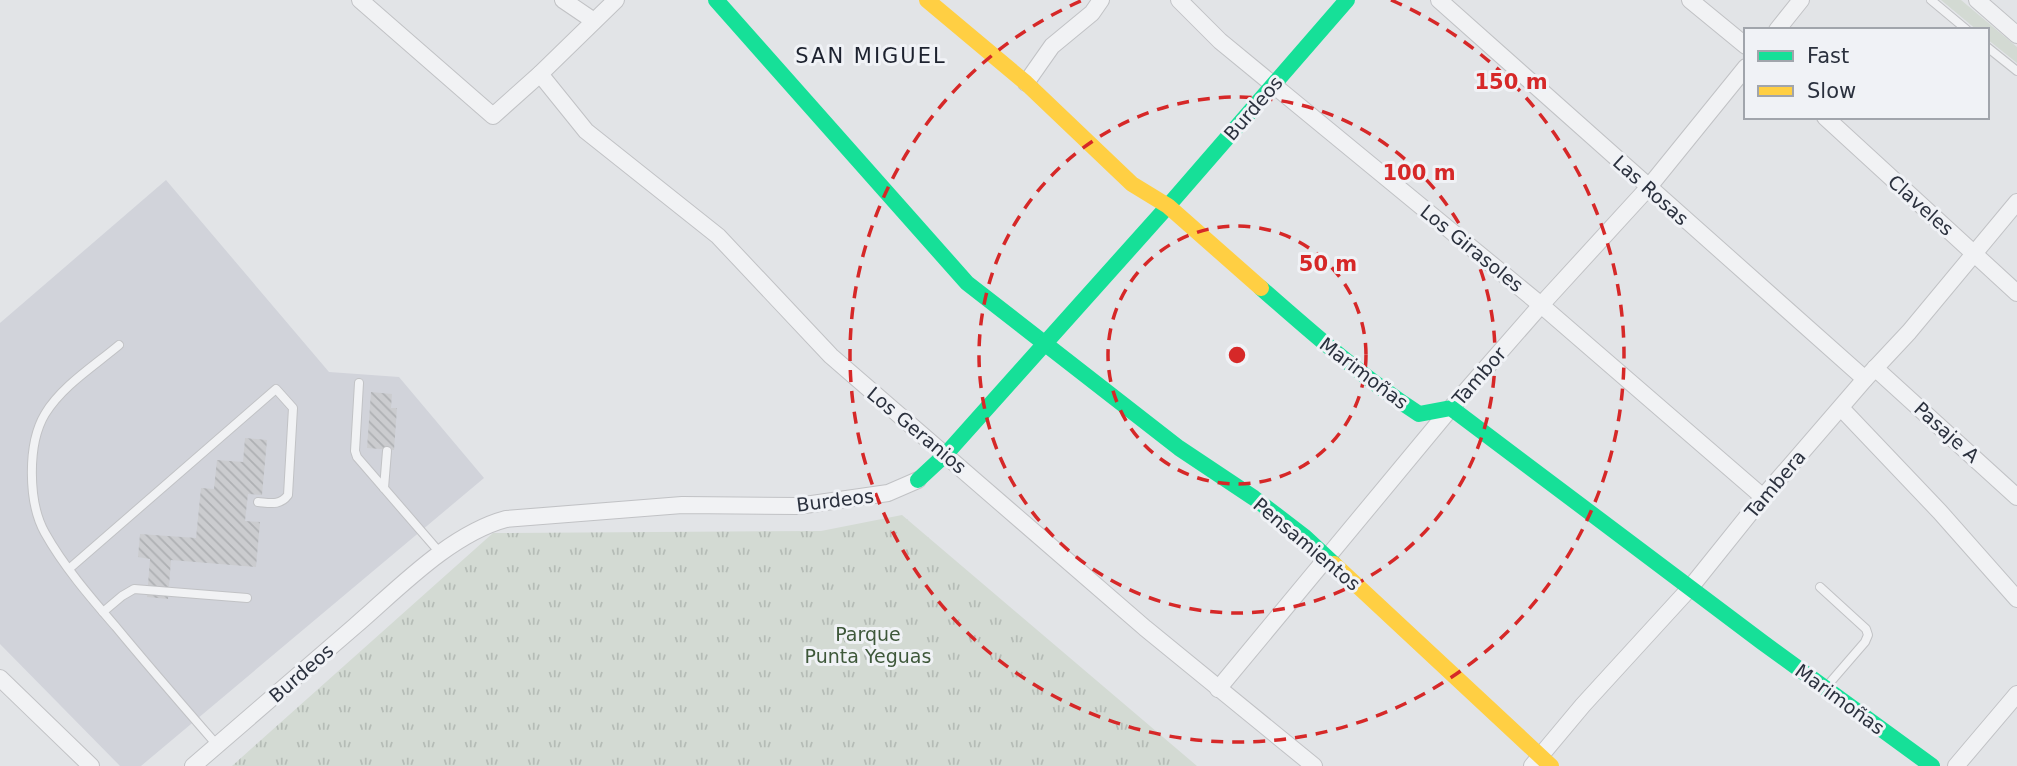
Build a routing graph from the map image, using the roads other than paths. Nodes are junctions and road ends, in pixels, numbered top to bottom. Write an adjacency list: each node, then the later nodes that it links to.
1 (360, 0): 22 (street)
2 (562, 0): 14 (street)
3 (616, 0): 14 (street)
4 (716, 0): 32 (street, Pensamientos)
5 (927, 0): 23 (street, Marimoñas)
6 (1101, 0): 23 (street)
7 (1180, 0): 24 (street, Los Girasoles)
8 (1347, 0): 24 (street, Burdeos)
9 (1439, 0): 26 (street, Las Rosas)
10 (1690, 0): 18 (street)
11 (1801, 0): 15 (street)
12 (1931, 0): 16 (lane)
13 (1977, 0): 17 (street)
14 (594, 21): 22 (street)
15 (1779, 28)
16 (1965, 28)
17 (2017, 35)
18 (1744, 44)
19 (1989, 49): 21 (lane)
20 (1744, 69): 26 (street, Tambor)
21 (2017, 71)
22 (540, 74): 39 (street, Los Geranios)
23 (1026, 83): 28 (street, Marimoñas)
24 (1273, 86): 28 (street, Burdeos); 31 (street, Los Girasoles)
25 (1827, 119): 29 (street, Claveles)
26 (1648, 188): 31 (street, Tambor); 34 (street, Las Rosas)
27 (2017, 202): 29 (street, Tambera)
28 (1168, 206): 32 (street, Burdeos); 36 (street, Marimoñas)
29 (1974, 253): 30 (street, Claveles); 34 (street, Tambera)
30 (2017, 293)
31 (1541, 305): 36 (street, Tambor); 42 (street, Los Girasoles)
32 (1045, 342): 39 (street, Burdeos); 45 (street, Pensamientos)
33 (119, 345): 46 (lane)
34 (1870, 374): 37 (street, Tambera); 41 (street, Pasaje A)
35 (359, 383): 40 (lane)
36 (1451, 408): 45 (street, Tambor); 47 (street, Marimoñas)
37 (1841, 408): 42 (street, Tambera); 50 (street)
38 (387, 452): 40 (lane)
39 (946, 454): 44 (street, Burdeos); 54 (street, Los Geranios)
40 (384, 488): 44 (lane)
41 (2017, 497)
42 (1763, 498): 47 (street, Tambera)
43 (258, 502): 46 (lane)
44 (441, 554): 56 (street, Burdeos)
45 (1327, 557): 54 (street, Tambor); 57 (street, Pensamientos)
46 (70, 568): 51 (lane)
47 (1690, 587): 53 (street, Marimoñas); 57 (street, Tambera)
48 (1820, 587): 53 (lane)
49 (247, 598): 51 (lane)
50 (2017, 599)
51 (103, 612): 56 (lane)
52 (0, 678): 59 (street)
53 (1825, 688): 62 (street, Marimoñas)
54 (1219, 689): 61 (street, Los Geranios)
55 (2017, 694): 58 (street)
56 (218, 745): 60 (street, Burdeos)
57 (1542, 763)
58 (1962, 764)
59 (91, 766)
60 (193, 766)
61 (1314, 766)
62 (1932, 766)

